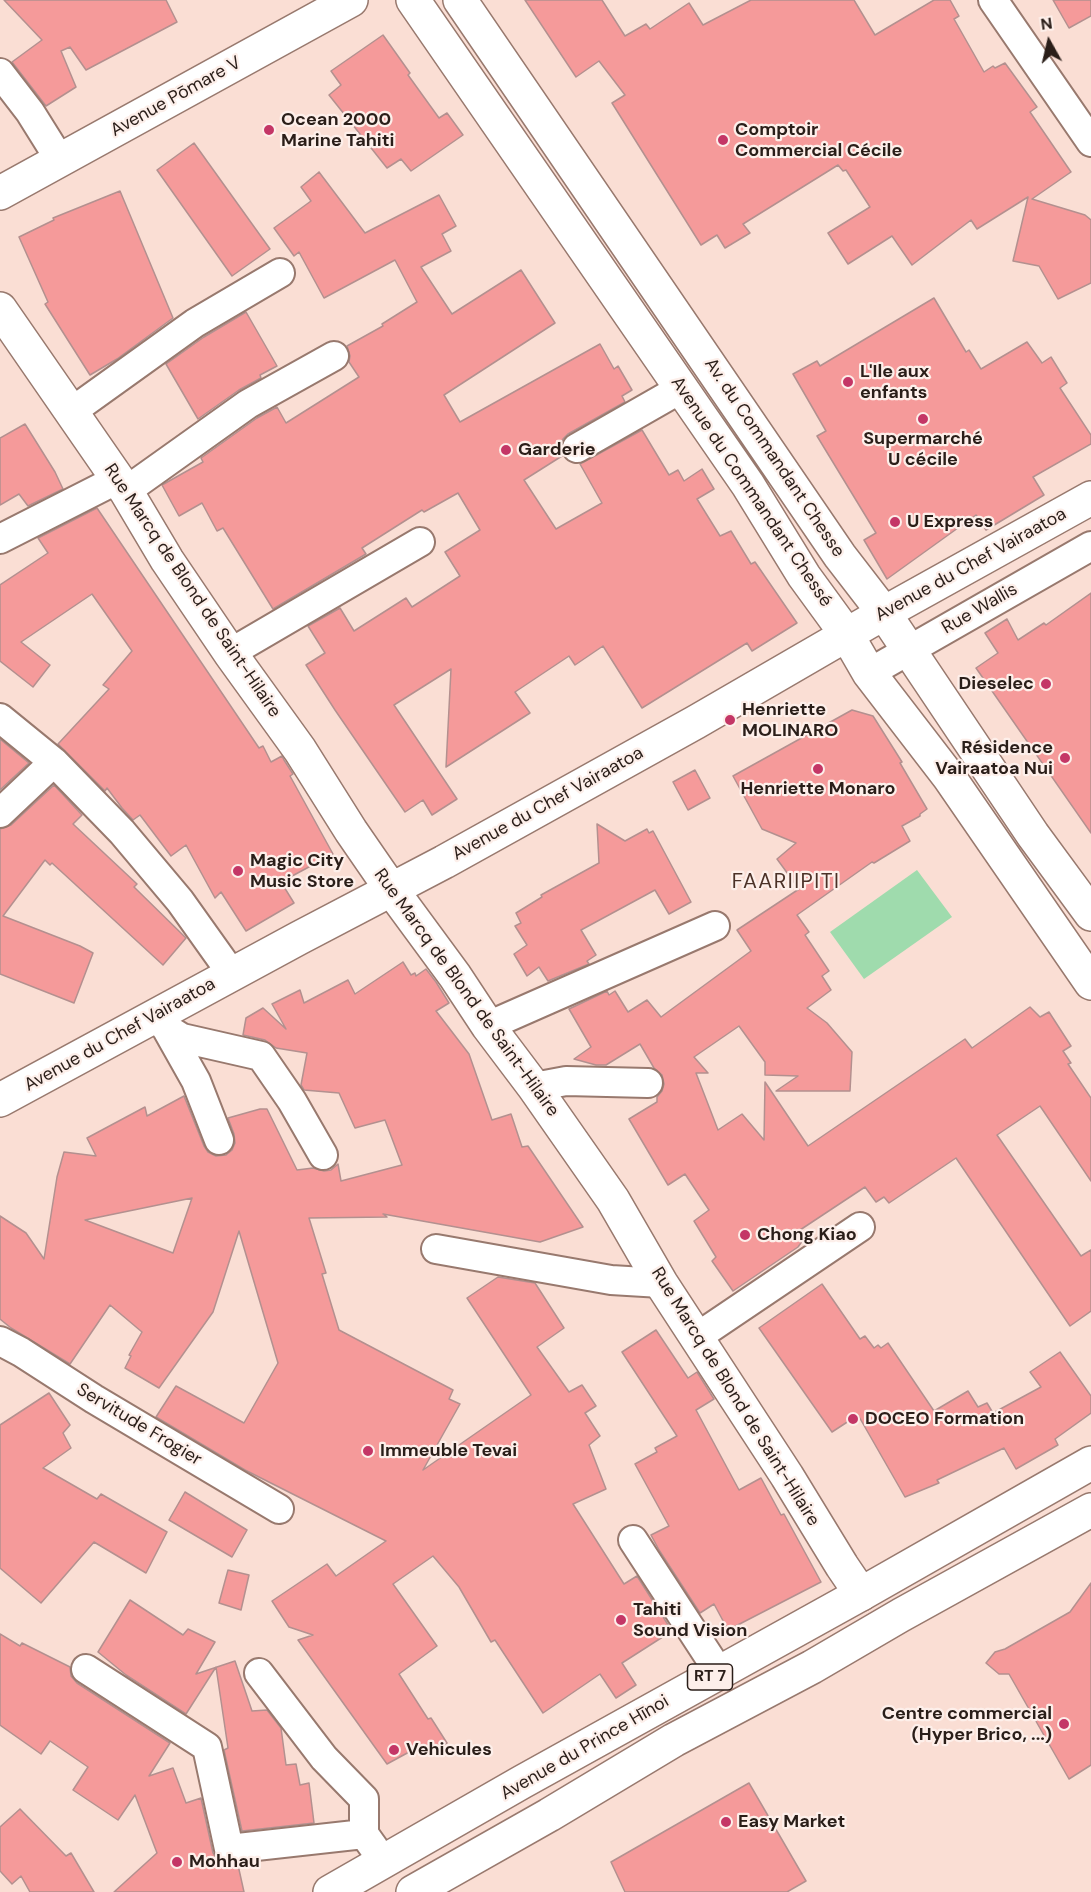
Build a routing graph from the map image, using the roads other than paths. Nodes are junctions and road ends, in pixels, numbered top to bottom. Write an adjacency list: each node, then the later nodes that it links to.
1 (351, 0): 8 (main road, Avenue Pōmare V)
2 (413, 0): 9 (main road, Avenue du Commandant Chessé)
3 (460, 0): 7 (main road, Av. du Commandant Chesse)
4 (993, 0): 6 (street)
5 (0, 74): 8 (street)
6 (1091, 142)
7 (560, 147): 9 (main road); 22 (main road, Av. du Commandant Chesse)
8 (60, 160): 10 (main road, Avenue Pōmare V)
9 (529, 166): 14 (main road, Avenue du Commandant Chessé)
10 (0, 193)
11 (280, 273): 15 (street)
12 (0, 309): 15 (main road, Rue Marcq de Blond de Saint-Hilaire)
13 (334, 356): 17 (street)
14 (682, 388): 16 (street); 23 (main road, Avenue du Commandant Chessé)
15 (71, 412): 17 (main road, Rue Marcq de Blond de Saint-Hilaire)
16 (577, 448)
17 (122, 485): 19 (street); 25 (main road, Rue Marcq de Blond de Saint-Hilaire)
18 (1091, 498): 22 (main road, Avenue du Chef Vairaatoa)
19 (0, 539)
20 (420, 542): 25 (street)
21 (1091, 546): 24 (street, Rue Wallis)
22 (884, 613): 23 (main road, Avenue du Chef Vairaatoa); 24 (main road, Av. du Commandant Chesse)
23 (847, 635): 26 (main road, Avenue du Commandant Chessé); 30 (main road, Avenue du Chef Vairaatoa)
24 (908, 649): 26 (street, Rue Wallis); 31 (main road, Av. du Commandant Chesse)
25 (230, 653): 30 (main road, Rue Marcq de Blond de Saint-Hilaire)
26 (869, 673): 34 (main road, Avenue du Commandant Chessé)
27 (0, 718): 28 (street)
28 (54, 762): 29 (street); 33 (street)
29 (0, 813)
30 (391, 890): 33 (main road, Avenue du Chef Vairaatoa); 36 (main road, Rue Marcq de Blond de Saint-Hilaire)
31 (1091, 914)
32 (715, 926): 36 (street)
33 (232, 974): 35 (main road, Avenue du Chef Vairaatoa)
34 (1091, 983)
35 (163, 1021): 39 (main road, Avenue du Chef Vairaatoa); 40 (street); 41 (street)
36 (488, 1026): 38 (main road, Rue Marcq de Blond de Saint-Hilaire)
37 (648, 1083): 38 (street)
38 (534, 1087): 44 (main road, Rue Marcq de Blond de Saint-Hilaire)
39 (0, 1100)
40 (219, 1140)
41 (323, 1155)
42 (860, 1227): 45 (street)
43 (436, 1249): 44 (street)
44 (661, 1283): 45 (main road, Rue Marcq de Blond de Saint-Hilaire)
45 (697, 1337): 51 (main road, Rue Marcq de Blond de Saint-Hilaire)
46 (0, 1341): 48 (street, Servitude Frogier)
47 (1091, 1463): 51 (main road, Avenue du Prince Hīnoi / RT 7)
48 (279, 1509)
49 (1091, 1510): 58 (main road, Avenue du Prince Hīnoi / RT 7)
50 (633, 1540): 53 (street)
51 (861, 1594): 53 (main road, Avenue du Prince Hīnoi / RT 7)
52 (86, 1669): 56 (street)
53 (719, 1672): 55 (main road, Avenue du Prince Hīnoi / RT 7)
54 (259, 1673): 56 (street)
55 (522, 1782): 57 (main road, Avenue du Prince Hīnoi / RT 7); 58 (main road)
56 (364, 1834): 57 (street)
57 (385, 1861): 59 (main road, Avenue du Prince Hīnoi / RT 7)
58 (422, 1890)
59 (330, 1892)

